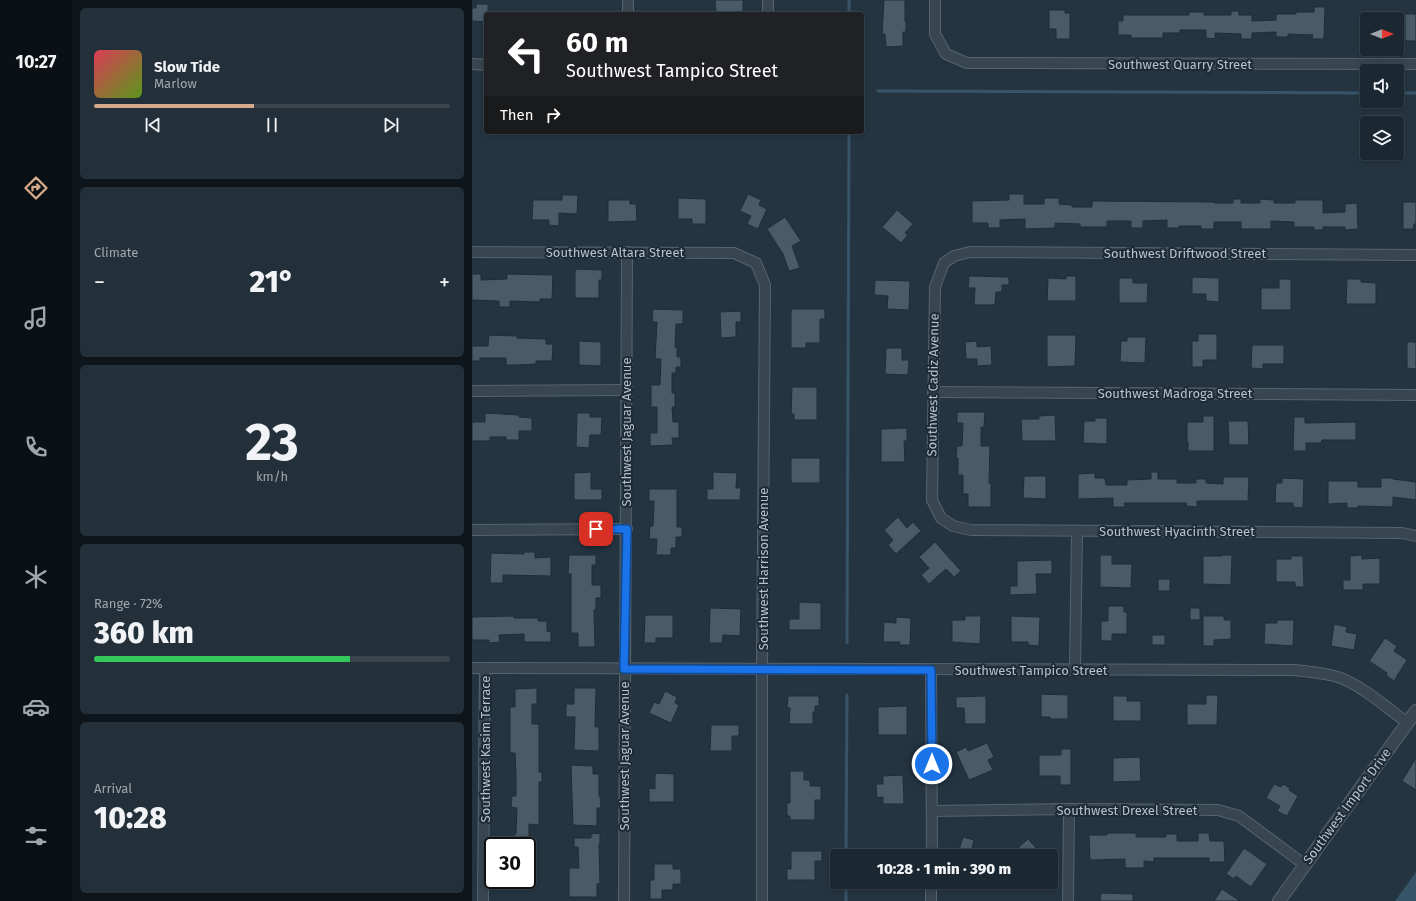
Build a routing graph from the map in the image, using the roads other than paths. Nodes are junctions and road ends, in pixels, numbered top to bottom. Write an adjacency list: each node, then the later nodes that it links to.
1 (628, 0): 4 (street)
2 (768, 0): 5 (street)
3 (935, 0): 8 (street, Southwest Quarry Street)
4 (628, 12)
5 (768, 12)
6 (472, 64): 7 (street)
7 (484, 64)
8 (1416, 64)
9 (472, 252): 10 (street, Southwest Altara Street)
10 (627, 252): 13 (street, Southwest Altara Street); 14 (street, Southwest Jaguar Avenue)
11 (1416, 255): 12 (street, Southwest Driftwood Street)
12 (954, 256): 16 (street, Southwest Cadiz Avenue)
13 (756, 263): 26 (street, Southwest Harrison Avenue)
14 (626, 390): 15 (street); 19 (street, Southwest Jaguar Avenue)
15 (472, 391)
16 (933, 392): 17 (street, Southwest Madroga Street); 18 (street, Southwest Cadiz Avenue)
17 (1416, 395)
18 (940, 518): 21 (street, Southwest Hyacinth Street)
19 (627, 529): 20 (street); 25 (street, Southwest Jaguar Avenue)
20 (472, 530)
21 (1077, 531): 22 (street, Southwest Hyacinth Street); 27 (street)
22 (1416, 536)
23 (472, 668): 24 (street, Southwest Tampico Street)
24 (485, 668): 25 (street, Southwest Tampico Street); 36 (street, Southwest Kasim Terrace)
25 (624, 669): 26 (street, Southwest Tampico Street); 37 (street, Southwest Jaguar Avenue)
26 (762, 669): 28 (street, Southwest Tampico Street); 38 (street, Southwest Harrison Avenue)
27 (1075, 669): 28 (street, Southwest Tampico Street); 30 (street, Southwest Tampico Street)
28 (931, 670): 32 (street)
29 (1416, 711): 30 (street, Southwest Import Drive)
30 (1408, 723): 34 (street, Southwest Import Drive)
31 (1069, 809): 32 (street, Southwest Drexel Street); 34 (street, Southwest Drexel Street); 40 (street)
32 (932, 811): 33 (street)
33 (932, 849)
34 (1304, 865): 41 (street, Southwest Import Drive)
35 (932, 889): 39 (street)
36 (483, 901)
37 (624, 901)
38 (762, 901)
39 (931, 901)
40 (1068, 901)
41 (1279, 901)

